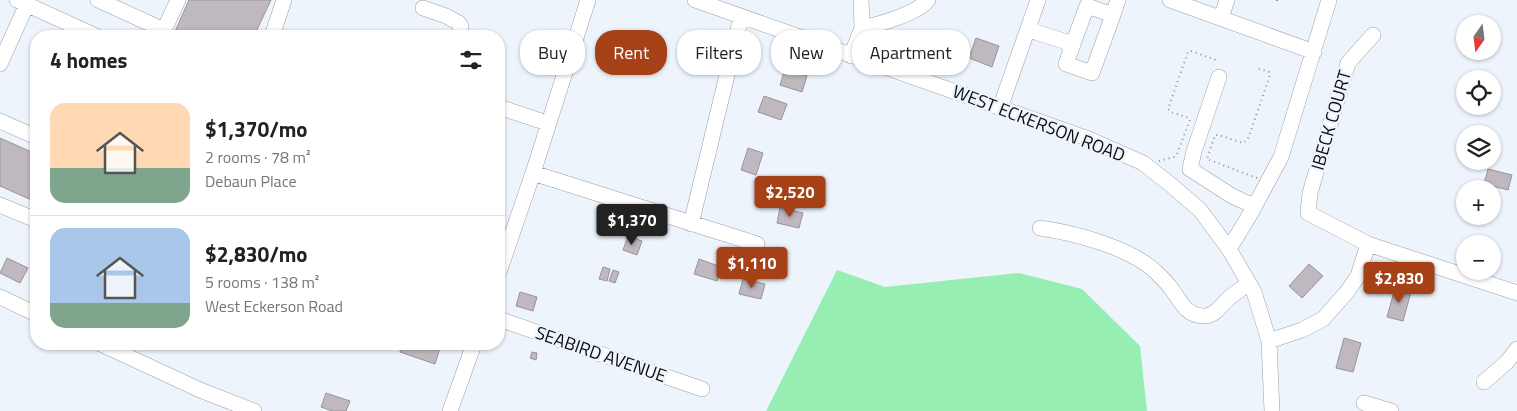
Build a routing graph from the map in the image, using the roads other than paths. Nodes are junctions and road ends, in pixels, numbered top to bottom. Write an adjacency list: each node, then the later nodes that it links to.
1 (98, 0): 2 (street)
2 (178, 0)
3 (284, 0): 20 (street)
4 (588, 0): 32 (street)
5 (695, 0): 15 (street, WEST ECKERSON ROAD)
6 (861, 0): 18 (street)
7 (928, 0): 18 (street)
8 (1038, 0): 22 (street)
9 (1118, 0): 16 (street)
10 (1170, 0): 17 (street)
11 (1227, 0): 17 (street)
12 (1330, 0): 25 (street)
13 (28, 3): 19 (street); 27 (street)
14 (423, 8): 21 (street)
15 (734, 10): 26 (street, WEST ECKERSON ROAD); 38 (street)
16 (1113, 15): 24 (street); 24 (street)
17 (1221, 18): 25 (street)
18 (862, 28): 26 (street)
19 (84, 30)
20 (274, 30)
21 (460, 30)
22 (1028, 30): 24 (street); 30 (street)
23 (1373, 35): 41 (street, IBECK COURT)
24 (1073, 44)
25 (1314, 52): 36 (street)
26 (851, 56): 30 (street, WEST ECKERSON ROAD)
27 (0, 64)
28 (1219, 77): 36 (street)
29 (505, 108): 32 (street)
30 (1000, 108): 42 (street, WEST ECKERSON ROAD)
31 (0, 121): 33 (street)
32 (547, 123): 34 (street)
33 (30, 134)
34 (532, 173): 38 (street); 43 (street)
35 (0, 205): 37 (street)
36 (1254, 206): 42 (street)
37 (30, 218)
38 (691, 224): 40 (street)
39 (1040, 228): 44 (street)
40 (757, 244)
41 (1368, 244): 45 (street); 49 (street)
42 (1228, 248): 44 (street, WEST ECKERSON ROAD)
43 (505, 254)
44 (1249, 284): 49 (street, WEST ECKERSON ROAD)
45 (1517, 293)
46 (0, 297): 47 (street)
47 (30, 311)
48 (505, 320): 54 (street, SEABIRD AVENUE)
49 (1269, 341): 58 (street, WEST ECKERSON ROAD)
50 (1517, 349): 53 (street)
51 (114, 350): 56 (street)
52 (472, 350): 57 (street)
53 (1484, 382)
54 (702, 389)
55 (1364, 403): 59 (street)
56 (254, 411)
57 (450, 411)
58 (1272, 411)
59 (1391, 411)

